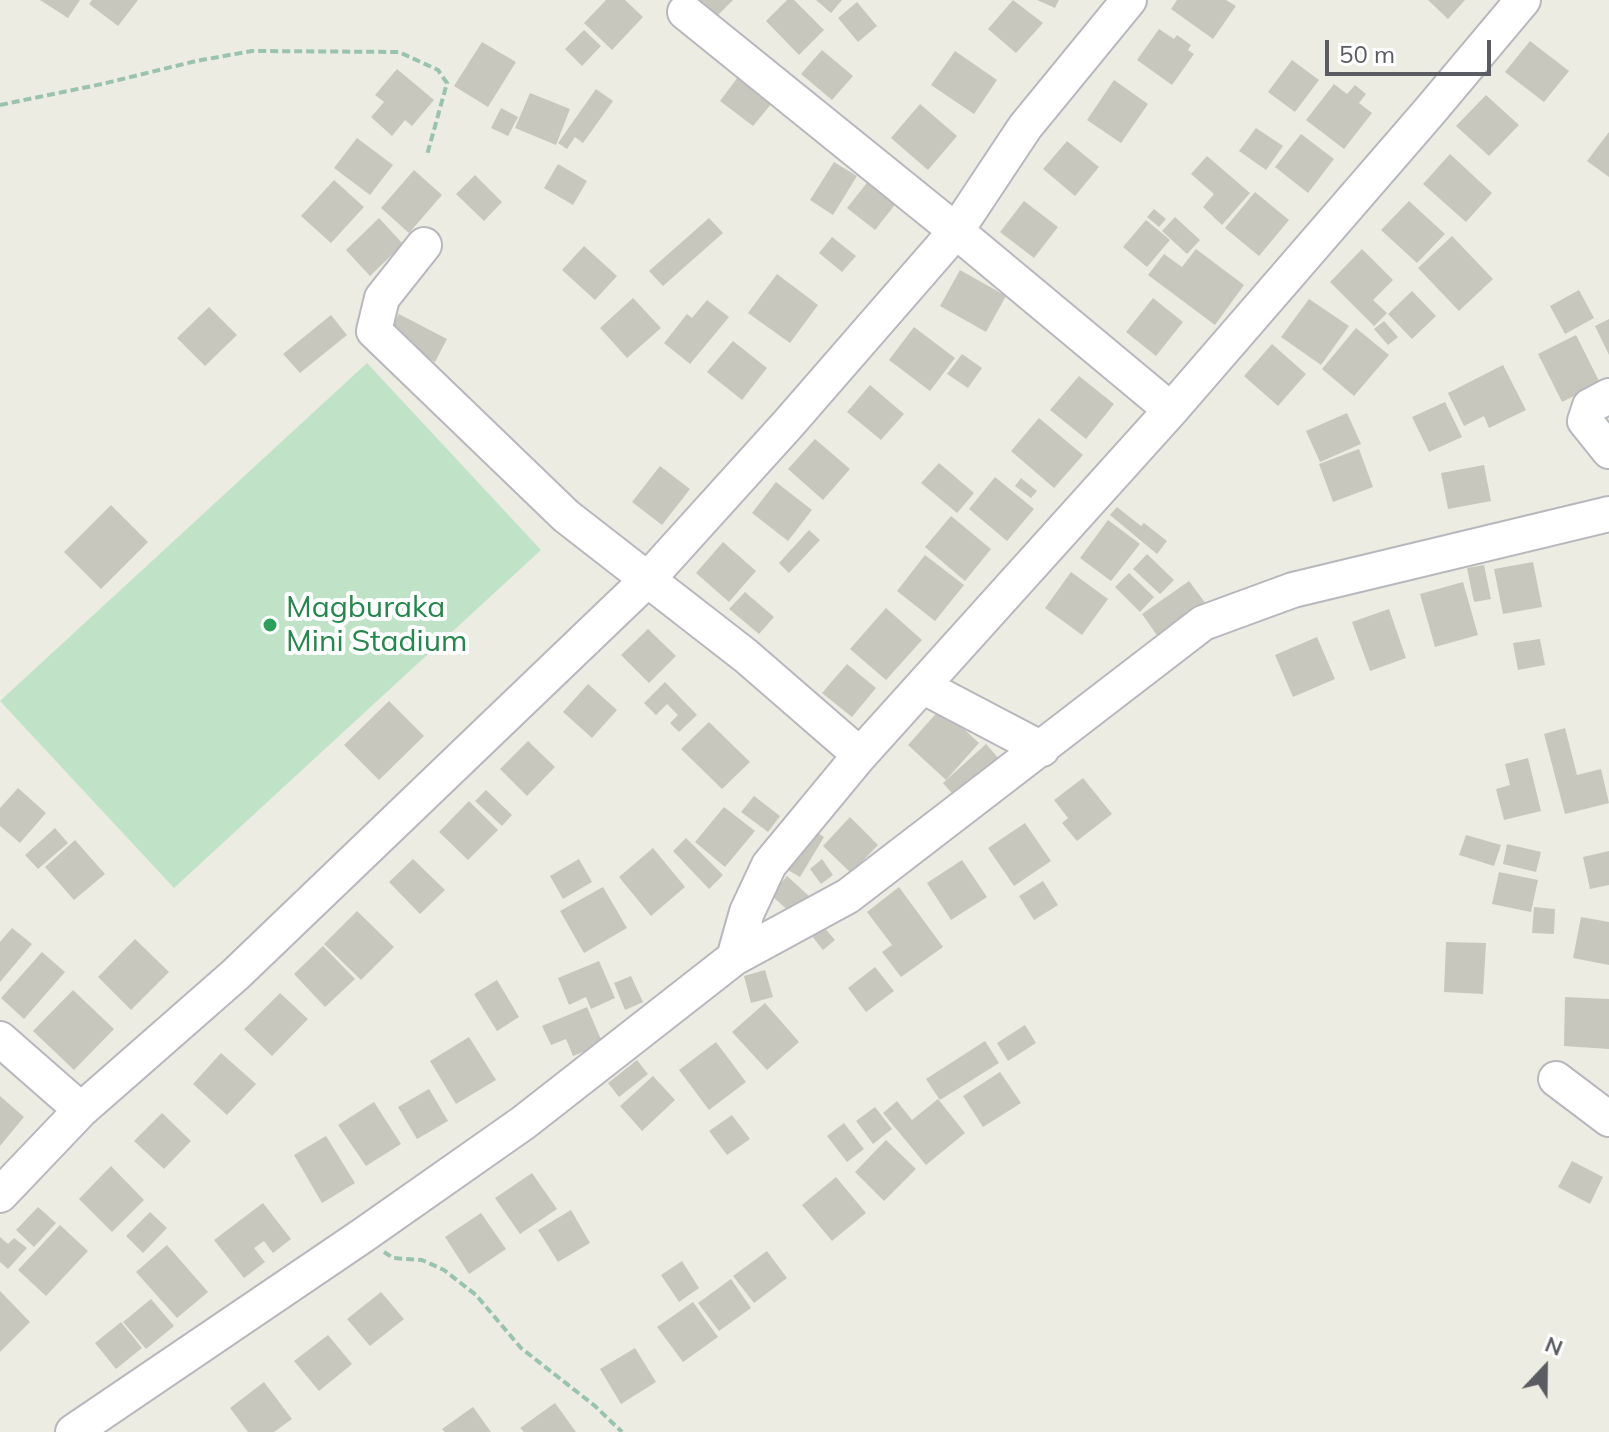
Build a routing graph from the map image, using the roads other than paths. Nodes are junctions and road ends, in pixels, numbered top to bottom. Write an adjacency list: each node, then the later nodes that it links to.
1 (1129, 0): 4 (street)
2 (1523, 0): 7 (street)
3 (685, 12): 4 (street)
4 (956, 231): 7 (street); 10 (street)
5 (424, 245): 10 (street)
6 (1609, 396): 8 (street)
7 (1171, 410): 11 (street)
8 (1609, 451)
9 (1609, 514): 12 (street)
10 (647, 580): 13 (street); 17 (street)
11 (922, 686): 12 (street); 13 (street)
12 (1042, 749): 14 (street)
13 (860, 755): 14 (street)
14 (734, 958): 20 (street)
15 (0, 1039): 17 (street)
16 (1556, 1079): 18 (street)
17 (81, 1110): 19 (street)
18 (1609, 1119)
19 (0, 1195)
20 (73, 1432)

